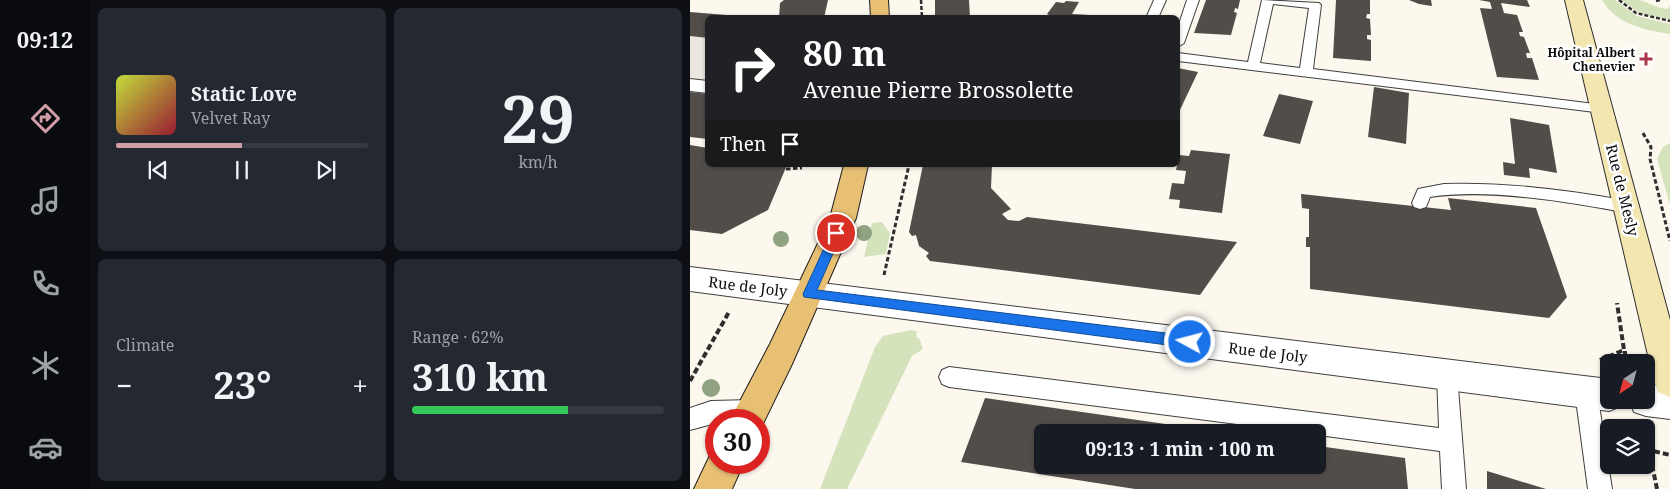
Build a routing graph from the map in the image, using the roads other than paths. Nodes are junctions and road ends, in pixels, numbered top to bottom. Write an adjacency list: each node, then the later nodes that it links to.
1 (880, 0): 5 (main road)
2 (1160, 0): 6 (lane)
3 (1193, 0): 7 (lane)
4 (1574, 0): 13 (street, Rue de Mesly)
5 (880, 15)
6 (1153, 15)
7 (1180, 37)
8 (1180, 57): 9 (lane)
9 (1253, 66): 10 (lane); 10 (lane)
10 (1306, 73): 13 (lane)
11 (690, 85): 12 (street)
12 (705, 86)
13 (1603, 109): 16 (street, Rue de Mesly)
14 (856, 167): 18 (main road)
15 (1420, 203): 16 (lane)
16 (1628, 207): 21 (street, Rue de Mesly)
17 (690, 279): 18 (street, Rue de Joly)
18 (809, 294): 19 (street, Rue de Joly); 25 (main road)
19 (1448, 375): 22 (street, Rue de Joly); 28 (lane)
20 (949, 377): 28 (lane)
21 (1670, 381)
22 (1597, 394): 32 (lane)
23 (1655, 401): 24 (street)
24 (1670, 403)
25 (752, 409)
26 (705, 414): 27 (lane)
27 (690, 419)
28 (1452, 441): 31 (lane)
29 (720, 474): 30 (main road)
30 (713, 489)
31 (1454, 489)
32 (1600, 489)

